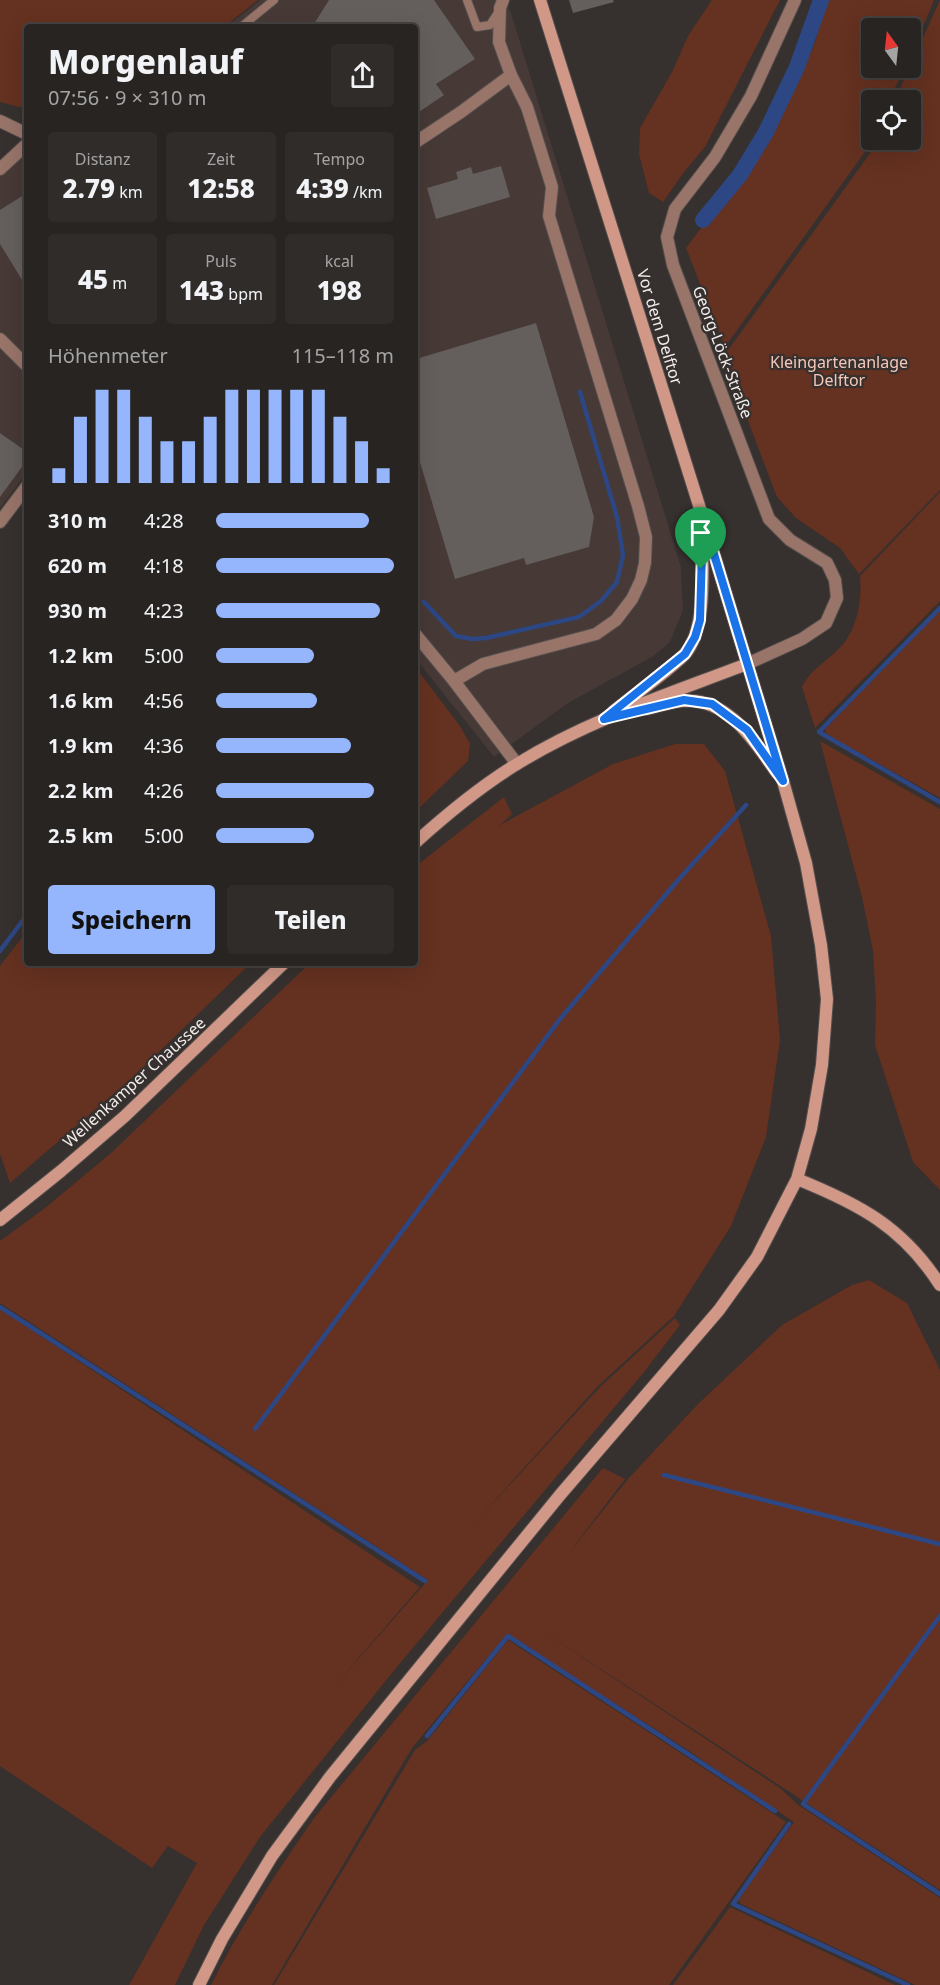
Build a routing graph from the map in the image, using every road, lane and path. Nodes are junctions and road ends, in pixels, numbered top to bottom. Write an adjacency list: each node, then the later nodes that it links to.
1 (274, 0): 6 (lane)
2 (467, 0): 5 (lane)
3 (540, 0): 16 (main road, Vor dem Delftor)
4 (795, 0): 19 (street, Georg-Löck-Straße)
5 (502, 4): 7 (street)
6 (245, 24)
7 (511, 75): 10 (street); 20 (street)
8 (0, 121): 9 (street)
9 (24, 133)
10 (418, 141)
11 (24, 147): 12 (street)
12 (0, 170)
13 (0, 339): 14 (street)
14 (24, 363)
15 (24, 490): 17 (street)
16 (703, 518): 19 (main road, Vor dem Delftor); 21 (main road)
17 (0, 522)
18 (418, 636): 20 (street)
19 (747, 664): 21 (main road); 23 (main road, Vor dem Delftor)
20 (454, 681): 22 (street)
21 (604, 719): 22 (main road); 23 (main road)
22 (517, 764): 24 (main road)
23 (783, 781): 26 (main road, Vor dem Delftor)
24 (418, 840)
25 (281, 966): 27 (main road, Wellenkamper Chaussee)
26 (797, 1179): 28 (main road); 29 (main road, Vor dem Delftor)
27 (0, 1220)
28 (940, 1285)
29 (199, 1985)

